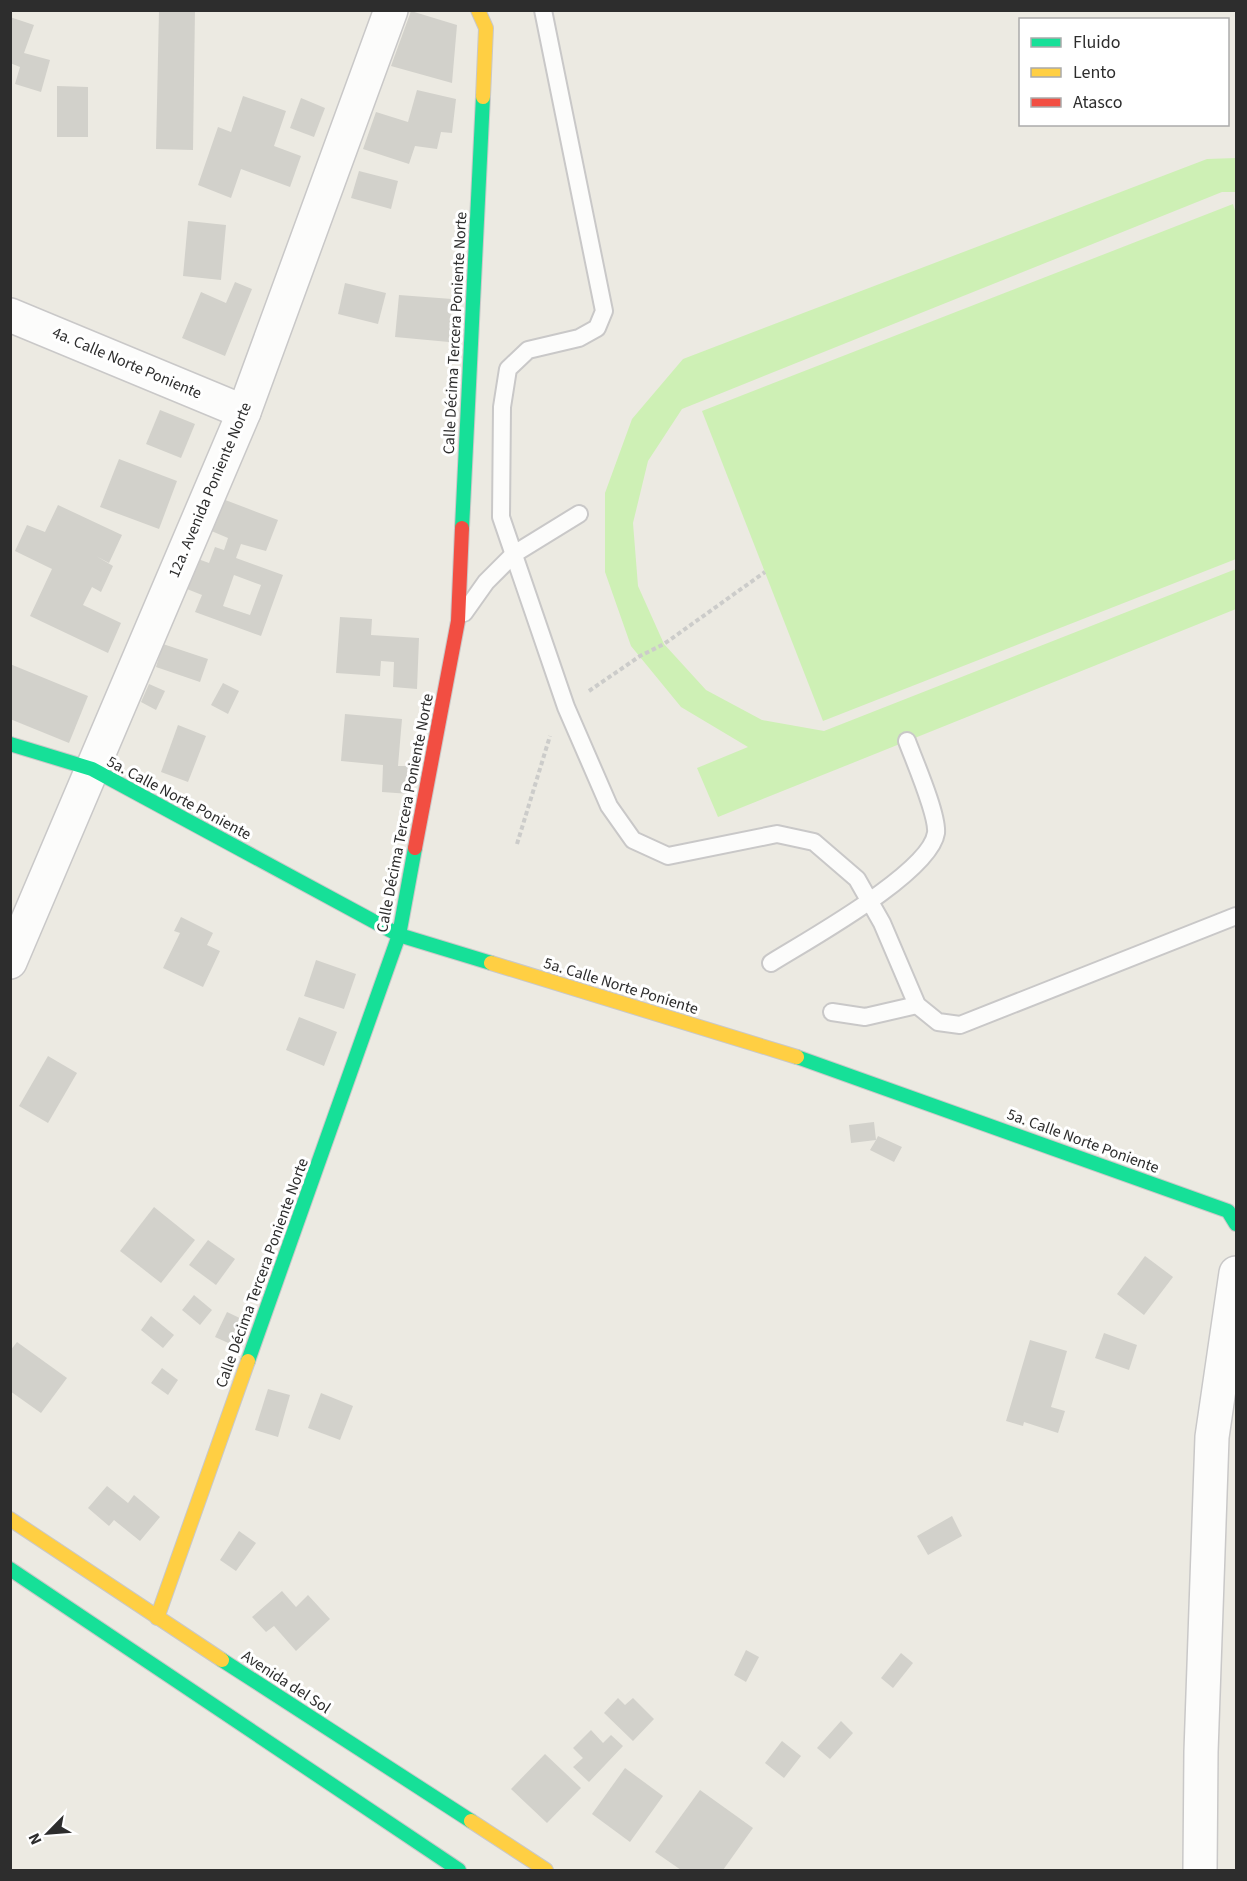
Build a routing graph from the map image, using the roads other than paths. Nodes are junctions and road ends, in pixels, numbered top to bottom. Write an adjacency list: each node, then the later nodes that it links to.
1 (391, 10): 5 (street, 12a. Avenida Poniente Norte)
2 (543, 10): 7 (lane)
3 (478, 11): 8 (street, Calle Décima Tercera Poniente Norte)
4 (10, 315): 5 (street, 4a. Calle Norte Poniente)
5 (244, 412): 11 (street, 12a. Avenida Poniente Norte)
6 (579, 514): 7 (lane)
7 (514, 554): 8 (lane); 12 (lane)
8 (458, 621): 14 (street, Calle Décima Tercera Poniente Norte)
9 (907, 741): 12 (lane)
10 (10, 744): 11 (street, 5a. Calle Norte Poniente)
11 (92, 770): 14 (street, 5a. Calle Norte Poniente); 15 (street, 12a. Avenida Poniente Norte)
12 (869, 900): 16 (lane); 17 (lane)
13 (1236, 916): 17 (lane)
14 (399, 935): 19 (street, 5a. Calle Norte Poniente); 23 (street, Calle Décima Tercera Poniente Norte)
15 (10, 962)
16 (771, 963)
17 (917, 1005): 18 (lane)
18 (832, 1012)
19 (1236, 1224)
20 (1236, 1273): 26 (street)
21 (10, 1519): 23 (street, Avenida del Sol)
22 (10, 1569): 24 (street)
23 (157, 1618): 25 (street, Avenida del Sol)
24 (459, 1870)
25 (546, 1870)
26 (1200, 1870)

